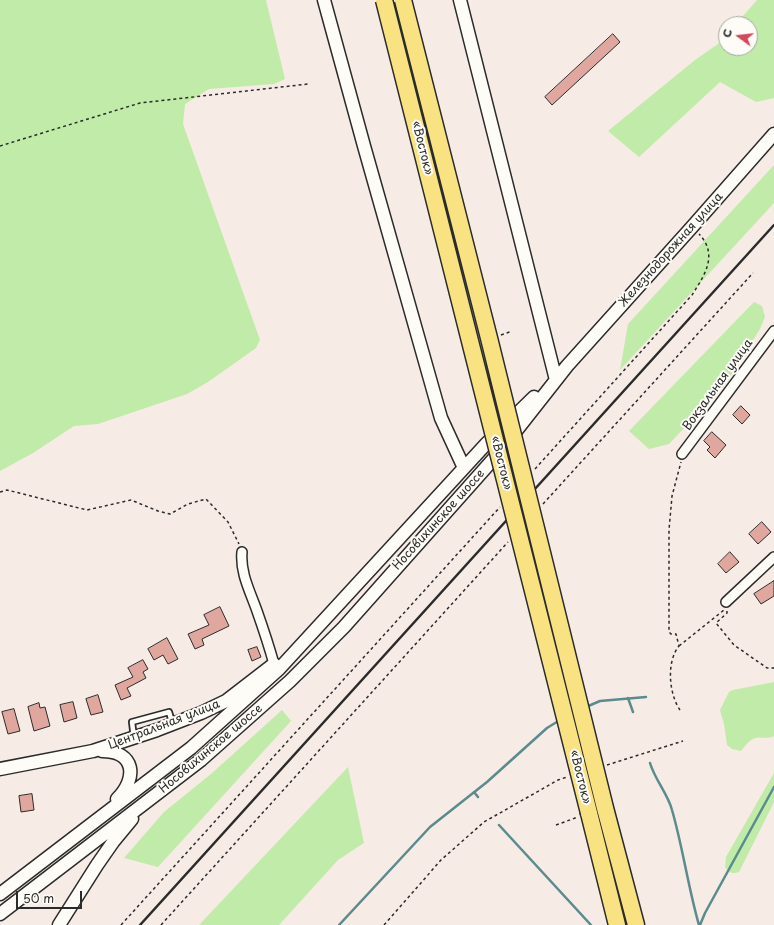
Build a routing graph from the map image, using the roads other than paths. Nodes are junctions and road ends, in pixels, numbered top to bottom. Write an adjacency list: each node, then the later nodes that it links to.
1 (324, 0): 12 (main road)
2 (384, 0): 25 (highway, «Восток», bridge)
3 (404, 0): 6 (highway, «Восток», bridge)
4 (411, 0): 6 (main road, bridge)
5 (460, 0): 10 (main road)
6 (424, 81): 26 (highway, «Восток», bridge)
7 (774, 134): 9 (main road, Железнодорожная улица)
8 (774, 330): 11 (street, Вокзальная улица)
9 (567, 366): 10 (main road, Носовихинское шоссе)
10 (555, 378): 12 (main road, Носовихинское шоссе); 20 (main road, Носовихинское шоссе)
11 (682, 454)
12 (464, 468): 15 (main road, Носовихинское шоссе)
13 (242, 552): 17 (street)
14 (774, 557): 16 (street)
15 (357, 584): 17 (main road, Центральная улица); 21 (main road, Носовихинское шоссе)
16 (726, 602)
17 (274, 664): 18 (main road, Центральная улица)
18 (93, 751): 19 (main road, Центральная улица); 21 (main road)
19 (0, 769)
20 (146, 803): 23 (main road, Носовихинское шоссе); 24 (main road)
21 (95, 822): 22 (main road, Носовихинское шоссе)
22 (0, 894)
23 (0, 914)
24 (59, 925)
25 (618, 925)
26 (636, 925)

